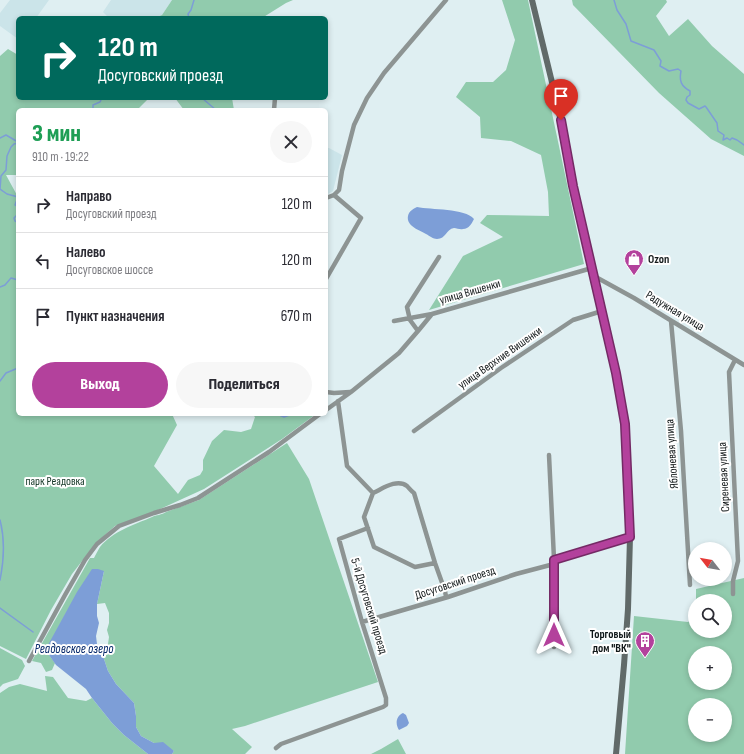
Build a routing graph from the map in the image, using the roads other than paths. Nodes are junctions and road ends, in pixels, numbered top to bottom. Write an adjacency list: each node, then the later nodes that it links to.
1 (446, 0): 3 (street)
2 (532, 0): 6 (main road)
3 (334, 195): 4 (street); 7 (street)
4 (328, 197)
5 (439, 257): 11 (street)
6 (592, 268): 8 (main road); 10 (street, улица Вишенки)
7 (328, 275)
8 (594, 276): 9 (main road); 13 (street, Радужная улица)
9 (602, 311): 22 (street, улица Верхние Вишенки); 26 (main road)
10 (432, 314): 11 (street); 14 (street, улица Вишенки)
11 (409, 319): 12 (street); 14 (street)
12 (394, 321)
13 (671, 321): 15 (street, Радужная улица); 27 (street, Яблоневая улица)
14 (418, 331): 18 (street, улица Вишенки)
15 (735, 360): 16 (street, Радужная улица); 30 (street, Сиреневая улица)
16 (744, 365)
17 (328, 392): 18 (street)
18 (351, 392): 19 (street, улица Вишенки)
19 (338, 401): 20 (street, улица Вишенки); 24 (street)
20 (328, 408)
21 (317, 416): 34 (street)
22 (414, 431)
23 (549, 455): 29 (street)
24 (373, 493): 25 (street); 28 (street)
25 (368, 528): 28 (street); 32 (street, 5-й Досуговский проезд)
26 (630, 537): 29 (street, Досуговский проезд); 36 (main road)
27 (688, 551)
28 (434, 562): 31 (street)
29 (554, 562): 31 (street, Досуговский проезд); 33 (street)
30 (733, 594)
31 (446, 598): 32 (street, Досуговский проезд)
32 (362, 622): 35 (street, 5-й Досуговский проезд)
33 (554, 647)
34 (29, 661)
35 (276, 748)
36 (616, 754)

